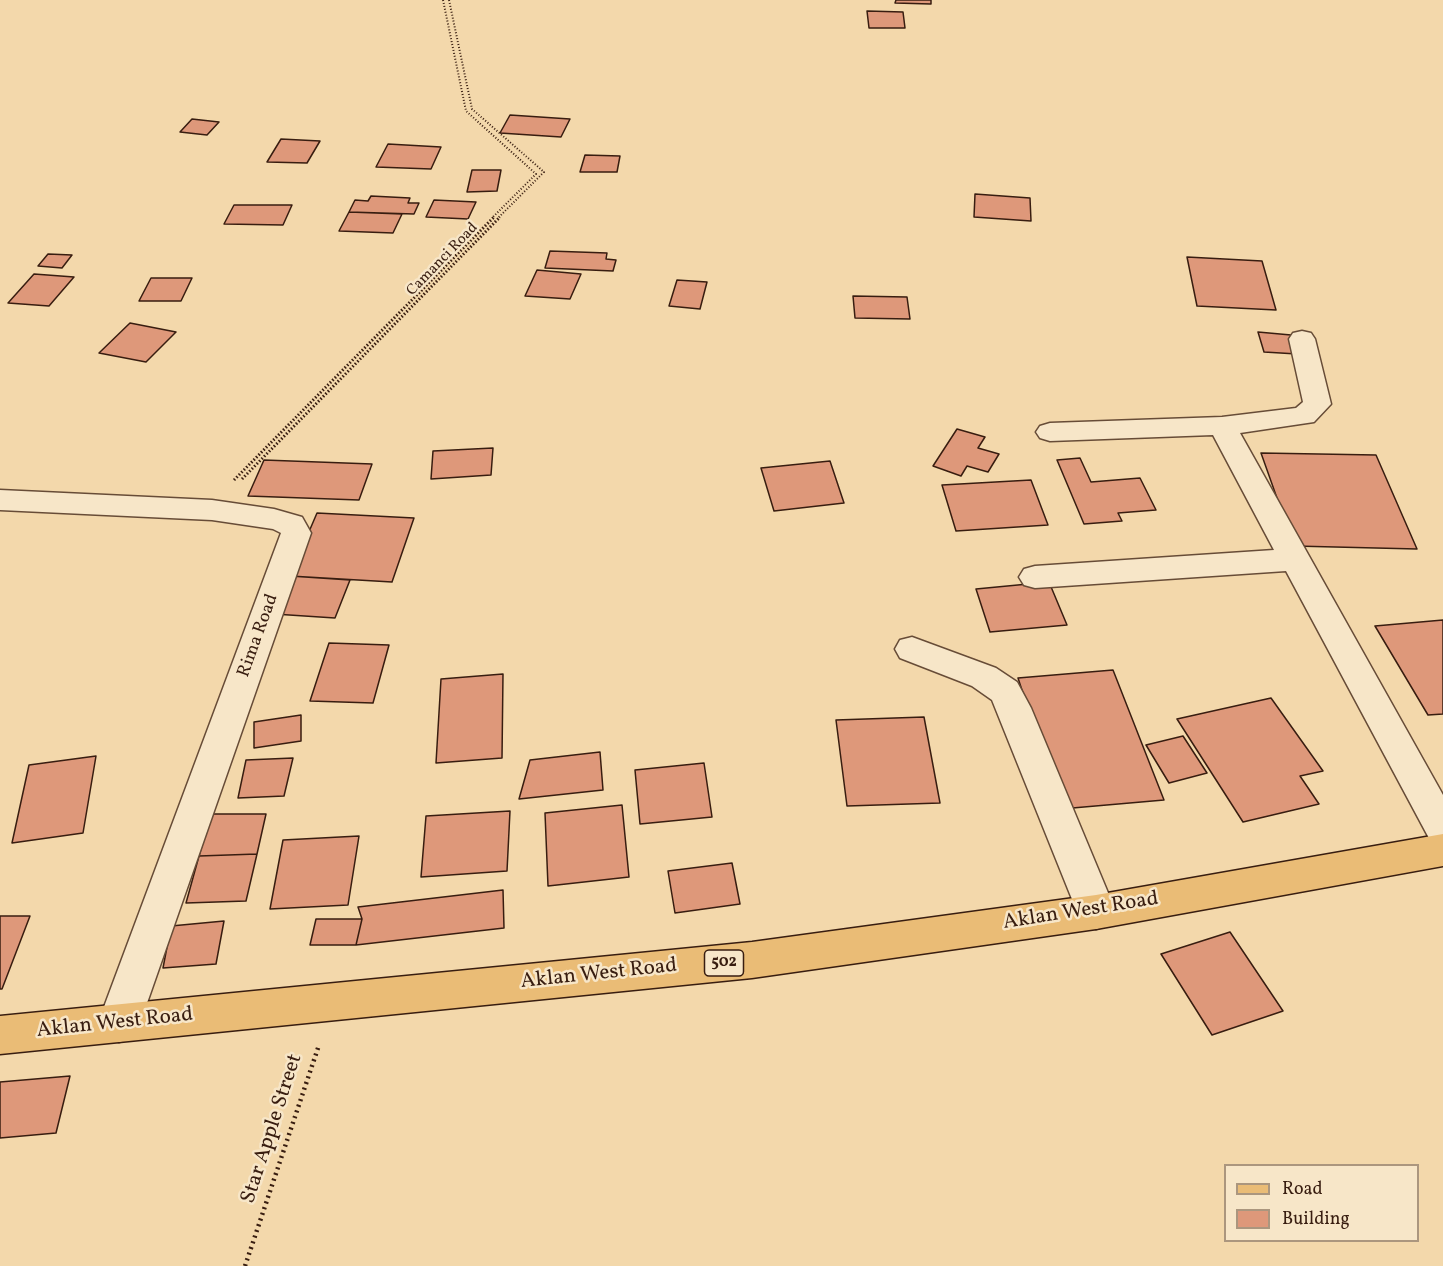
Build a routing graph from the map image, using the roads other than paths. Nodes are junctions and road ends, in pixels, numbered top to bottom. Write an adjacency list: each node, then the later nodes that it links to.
1 (1302, 339): 2 (street)
2 (1222, 426): 3 (street); 5 (street)
3 (1050, 432)
4 (0, 500): 11 (street, Rima Road)
5 (1294, 560): 6 (street); 8 (street)
6 (1035, 577)
7 (912, 649): 10 (street)
8 (1443, 829)
9 (1443, 850): 10 (main road, Aklan West Road / 502)
10 (1096, 912): 11 (main road, Aklan West Road / 502)
11 (119, 1023): 12 (main road, Aklan West Road / 502)
12 (0, 1035)

